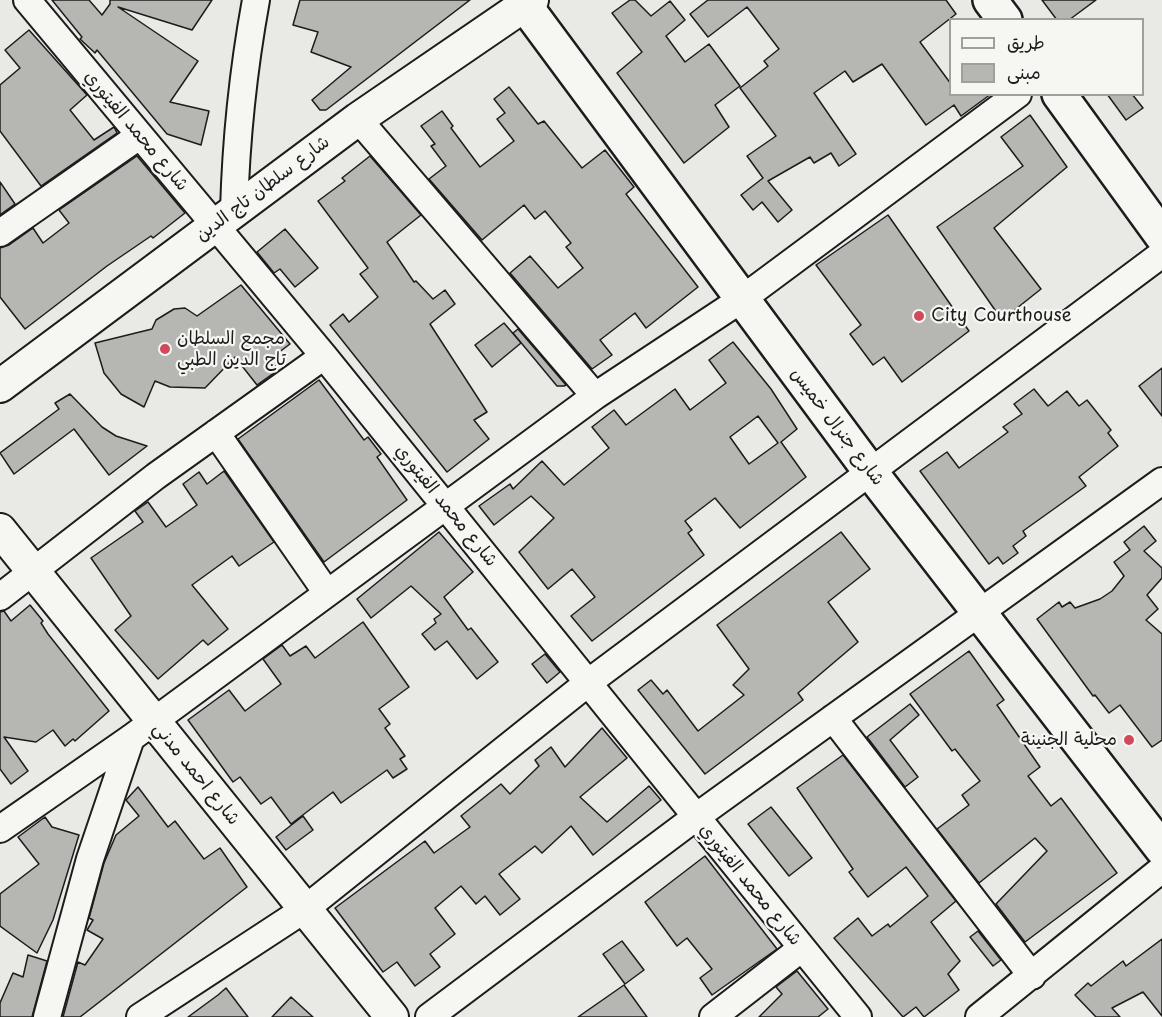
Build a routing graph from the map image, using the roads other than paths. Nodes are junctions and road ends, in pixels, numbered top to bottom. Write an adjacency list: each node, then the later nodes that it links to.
1 (27, 0): 9 (street, شارع محمد الفيتوري)
2 (256, 0): 10 (street)
3 (990, 0): 5 (main road)
4 (526, 2): 8 (street, شارع سلطان تاج الدين); 14 (main road, شارع جنرال خميس)
5 (1004, 18)
6 (1015, 96): 14 (street)
7 (1060, 96): 12 (main road)
8 (358, 119): 10 (street, شارع سلطان تاج الدين); 17 (street)
9 (139, 136): 10 (street, شارع محمد الفيتوري); 11 (street)
10 (225, 218): 15 (street, شارع محمد الفيتوري); 16 (street, شارع سلطان تاج الدين)
11 (0, 233)
12 (1162, 236)
13 (1162, 254): 19 (street)
14 (742, 299): 17 (street); 19 (main road, شارع جنرال خميس)
15 (324, 356): 18 (street); 21 (street, شارع محمد الفيتوري)
16 (0, 386)
17 (595, 396): 21 (street)
18 (216, 434): 23 (street); 24 (street)
19 (869, 470): 26 (main road, شارع جنرال خميس); 27 (street)
20 (1162, 482): 26 (street)
21 (445, 506): 24 (street); 27 (street, شارع محمد الفيتوري)
22 (0, 530): 23 (street, شارع احمد مدني)
23 (34, 572): 25 (street); 29 (street, شارع احمد مدني)
24 (327, 593): 29 (street)
25 (0, 597)
26 (979, 614): 28 (street); 32 (main road, شارع جنرال خميس)
27 (589, 682): 30 (street, شارع محمد الفيتوري); 34 (street)
28 (833, 718): 30 (street); 36 (street)
29 (142, 729): 31 (street); 34 (street, شارع احمد مدني); 37 (street)
30 (696, 817): 35 (street, شارع محمد الفيتوري); 40 (street)
31 (0, 829)
32 (1162, 849)
33 (1162, 869): 36 (street)
34 (305, 909): 38 (street); 39 (street, شارع احمد مدني)
35 (802, 948): 41 (street); 42 (street, شارع محمد الفيتوري)
36 (1032, 976): 43 (street)
37 (47, 1017)
38 (140, 1017)
39 (392, 1017)
40 (429, 1017)
41 (713, 1017)
42 (858, 1017)
43 (979, 1017)

